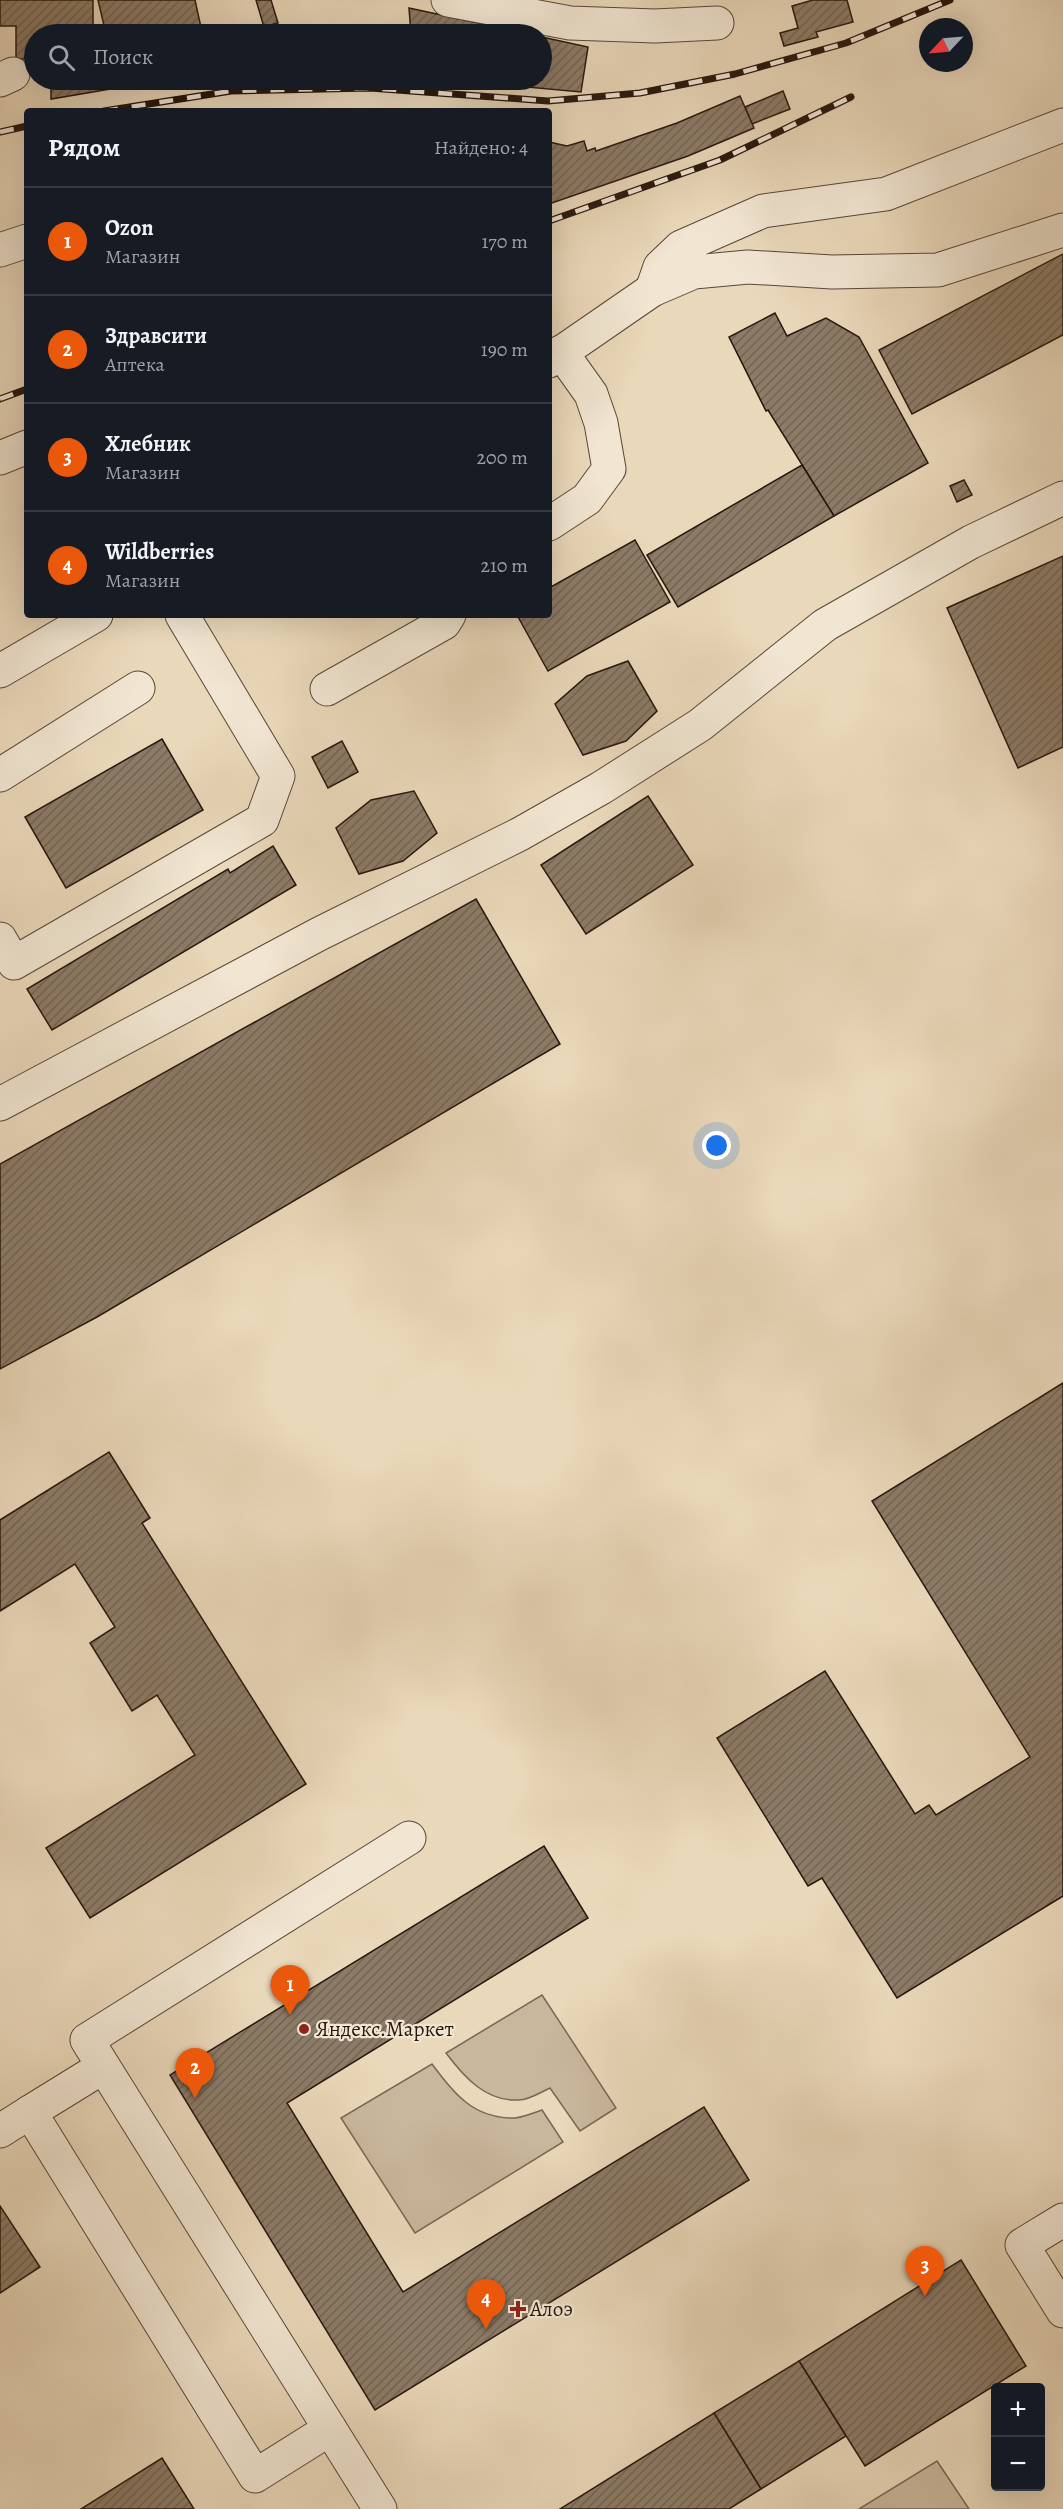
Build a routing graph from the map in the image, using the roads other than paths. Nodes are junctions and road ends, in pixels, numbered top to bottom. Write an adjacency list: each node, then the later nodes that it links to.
1 (448, 0): 2 (street)
2 (717, 23)
3 (1063, 125): 7 (street)
4 (1063, 230): 7 (street)
5 (24, 242): 6 (street)
6 (0, 250)
7 (652, 290): 8 (street)
8 (555, 356): 12 (street)
9 (24, 448): 10 (street)
10 (0, 458)
11 (1063, 498): 21 (street)
12 (552, 522)
13 (91, 618): 16 (street)
14 (184, 618): 20 (street)
15 (447, 618): 18 (street)
16 (0, 671)
17 (138, 688): 19 (street)
18 (327, 689)
19 (0, 775)
20 (0, 939)
21 (0, 1104)
22 (409, 1838): 23 (street)
23 (103, 2067): 24 (street); 28 (street)
24 (30, 2112): 25 (street); 28 (street)
25 (0, 2131)
26 (1063, 2220): 27 (street)
27 (1063, 2311)
28 (330, 2429): 29 (street)
29 (380, 2509)

